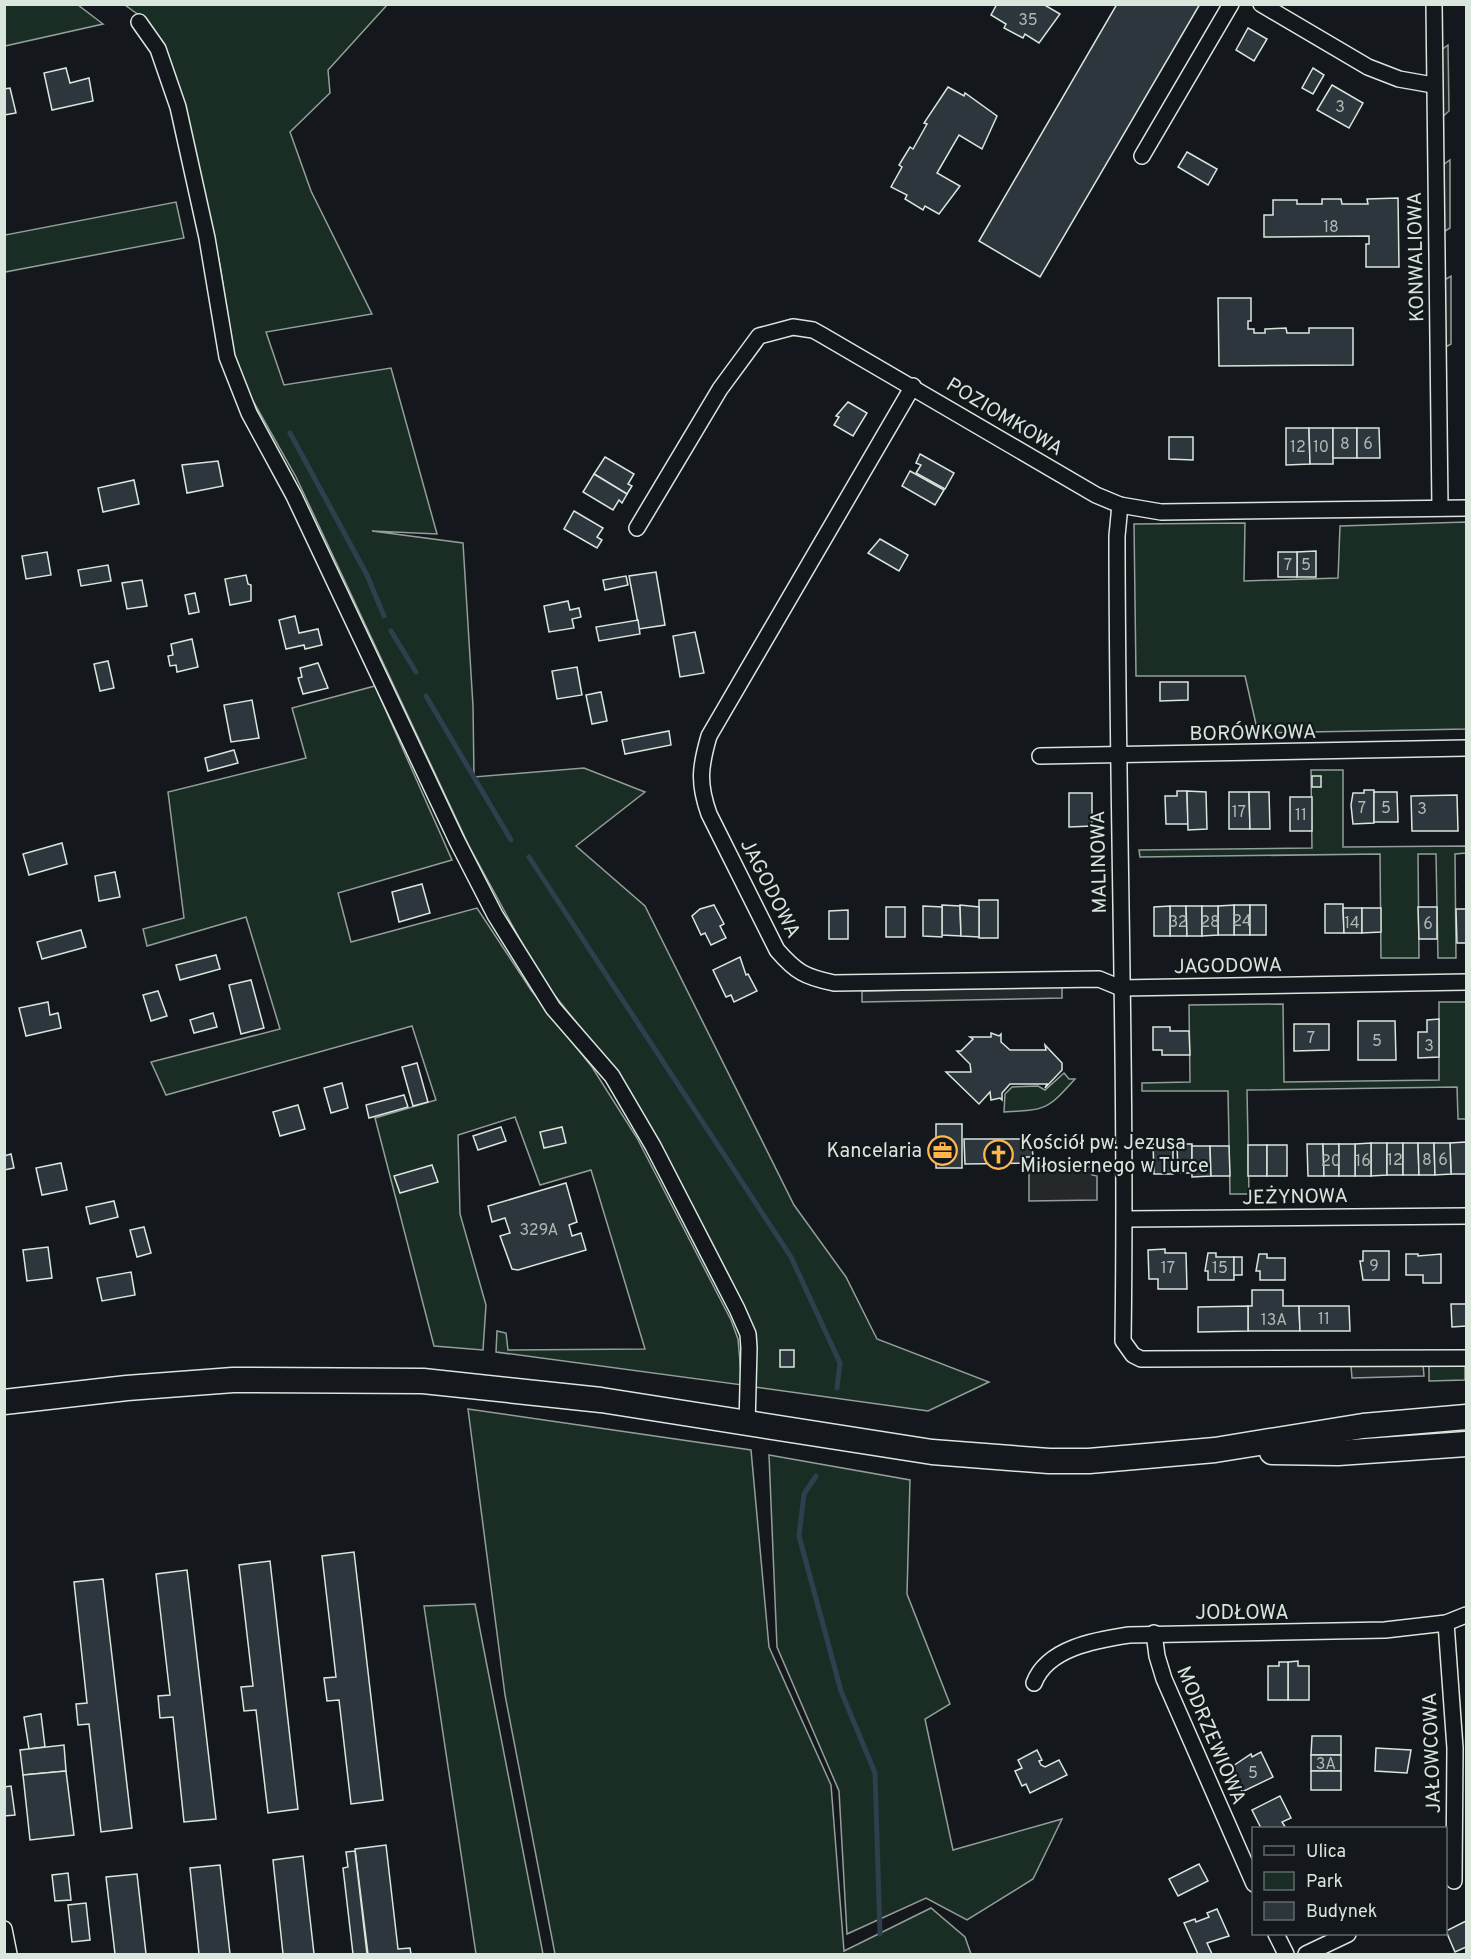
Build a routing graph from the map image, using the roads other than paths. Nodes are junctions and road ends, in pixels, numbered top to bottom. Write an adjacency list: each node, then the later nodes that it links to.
1 (1231, 4): 6 (street)
2 (1261, 4): 5 (street)
3 (1434, 4): 5 (street, KONWALIOWA)
4 (139, 22): 22 (street)
5 (1433, 85): 9 (street, KONWALIOWA)
6 (1142, 156)
7 (913, 386): 8 (street, POZIOMKOWA); 11 (street, POZIOMKOWA); 16 (street, JAGODOWA)
8 (1120, 505): 9 (street, POZIOMKOWA); 13 (street, MALINOWA)
9 (1440, 508): 10 (street, POZIOMKOWA)
10 (1467, 508)
11 (637, 528)
12 (1467, 748): 13 (street, BORÓWKOWA)
13 (1117, 754): 14 (street, BORÓWKOWA); 16 (street, MALINOWA)
14 (1040, 756)
15 (1467, 982): 16 (street, JAGODOWA)
16 (1121, 988): 18 (street, MALINOWA)
17 (1467, 1216): 18 (street, JEŻYNOWA)
18 (1125, 1219): 19 (street, MALINOWA)
19 (1467, 1358)
20 (4, 1402): 22 (main road)
21 (1467, 1417): 24 (main road)
22 (747, 1425): 24 (main road)
23 (1467, 1444): 24 (main road)
24 (1215, 1450)
25 (1467, 1615): 26 (street, JODŁOWA)
26 (1446, 1623): 27 (street, JODŁOWA); 30 (street, JAŁOWCOWA)
27 (1154, 1633): 28 (street, JODŁOWA); 29 (street, MODRZEWIOWA)
28 (1034, 1683)
29 (1252, 1879)
30 (1456, 1881)
31 (4, 1929): 34 (street)
32 (1276, 1935): 35 (street)
33 (1346, 1935): 36 (street)
34 (9, 1954)
35 (1286, 1954)
36 (1306, 1954)

